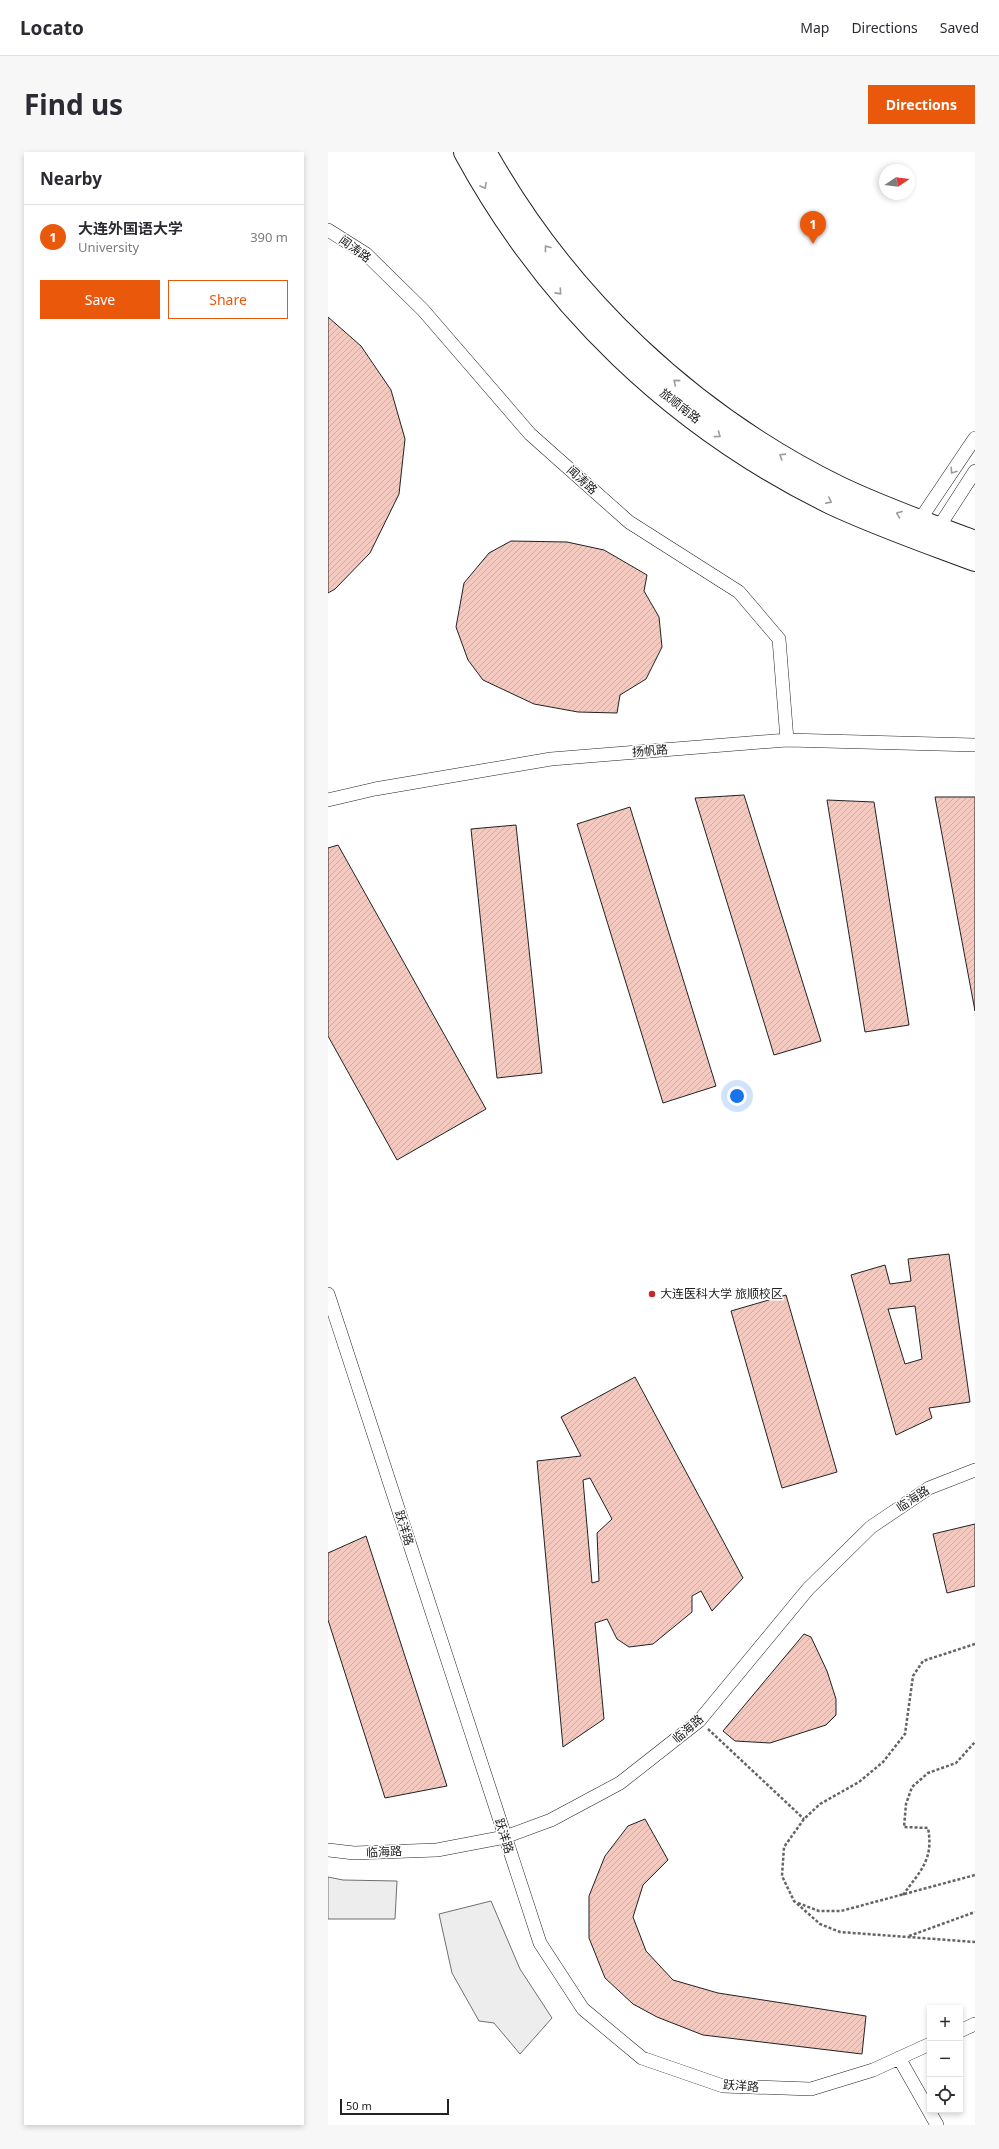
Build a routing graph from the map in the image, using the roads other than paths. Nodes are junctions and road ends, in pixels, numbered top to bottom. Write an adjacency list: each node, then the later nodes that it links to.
1 (465, 152): 6 (highway, 旅顺南路, one-way to 6)
2 (485, 152): 6 (highway, 旅顺南路, one-way to 2)
3 (328, 230): 9 (street, 闻涛路)
4 (975, 438): 6 (street, one-way to 6)
5 (975, 471): 6 (street)
6 (929, 531): 7 (highway, 旅顺南路); 8 (highway, 旅顺南路)
7 (975, 542)
8 (975, 560)
9 (787, 740): 10 (street, 扬帆路); 11 (street, 扬帆路)
10 (975, 745)
11 (328, 800)
12 (328, 1294): 14 (street, 跃洋路)
13 (975, 1470): 14 (street, 临海路)
14 (505, 1837): 15 (street, 临海路); 19 (street, 跃洋路)
15 (328, 1850)
16 (975, 2024): 17 (street)
17 (963, 2030)
18 (927, 2045): 19 (street, 跃洋路)
19 (899, 2058): 20 (street)
20 (937, 2125)

